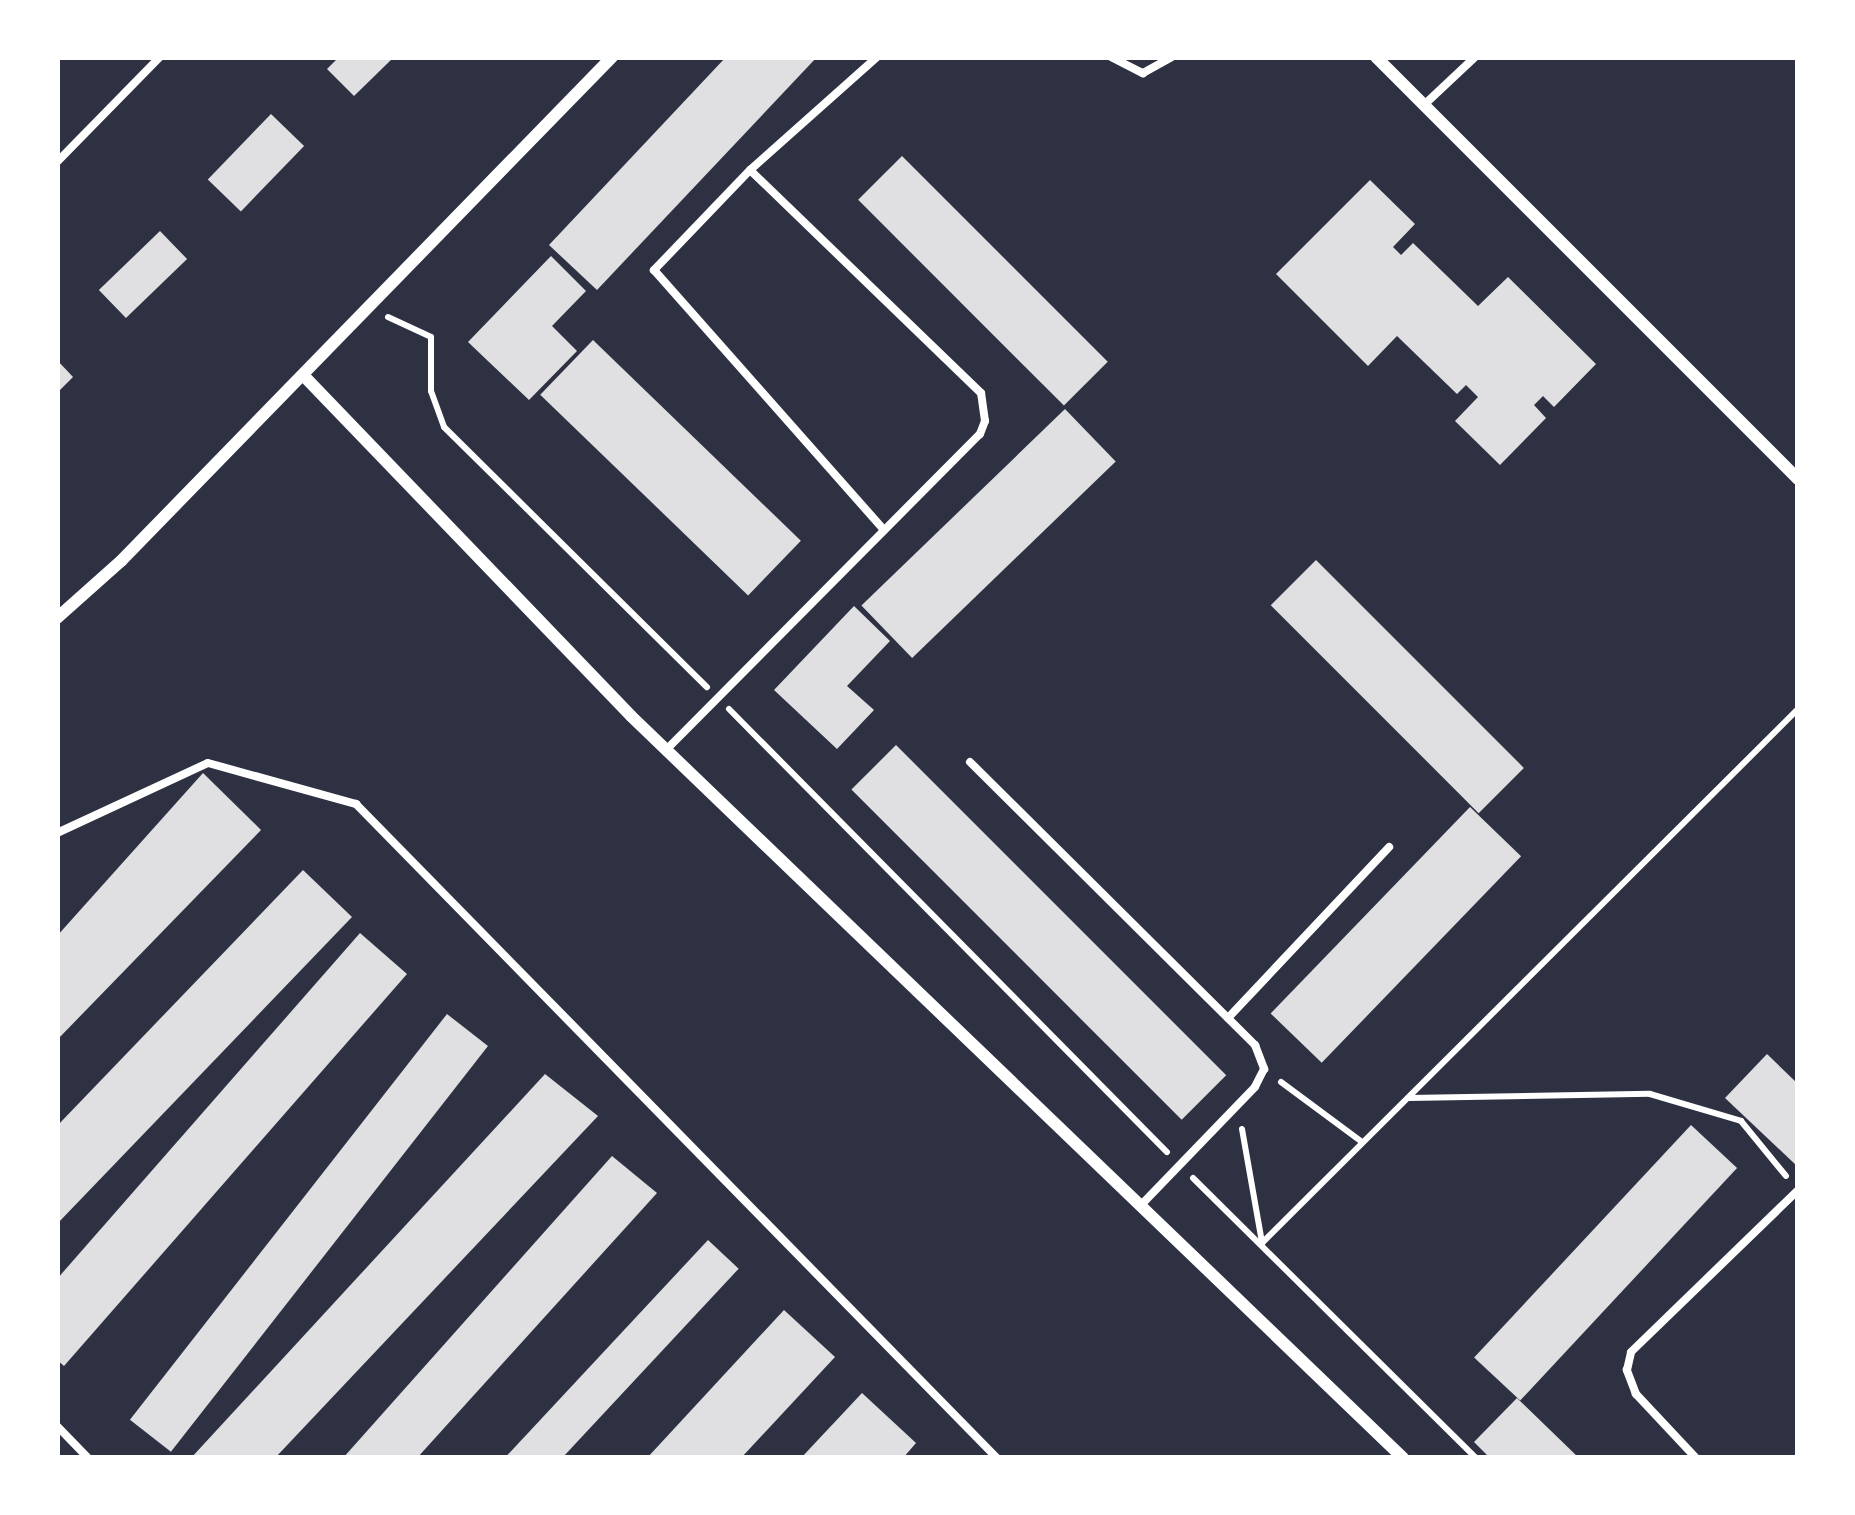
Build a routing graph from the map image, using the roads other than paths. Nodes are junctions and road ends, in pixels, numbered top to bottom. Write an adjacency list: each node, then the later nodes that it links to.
1 (160, 57): 9 (lane)
2 (613, 57): 11 (street)
3 (877, 57): 10 (lane)
4 (1112, 57): 5 (lane)
5 (1172, 57)
6 (1376, 57): 8 (street)
7 (1475, 57): 8 (lane)
8 (1424, 105): 12 (street)
9 (57, 162)
10 (750, 170): 13 (lane); 13 (lane)
11 (303, 375): 14 (street); 15 (street)
12 (1798, 479)
13 (884, 530): 15 (lane)
14 (57, 618)
15 (666, 750): 21 (street)
16 (970, 762): 19 (lane)
17 (57, 833): 24 (lane)
18 (1389, 847): 19 (lane)
19 (1228, 1018): 21 (lane)
20 (1798, 1190): 26 (lane)
21 (1141, 1205): 25 (street)
22 (57, 1426): 23 (lane)
23 (88, 1458)
24 (997, 1458)
25 (1402, 1458)
26 (1696, 1458)

